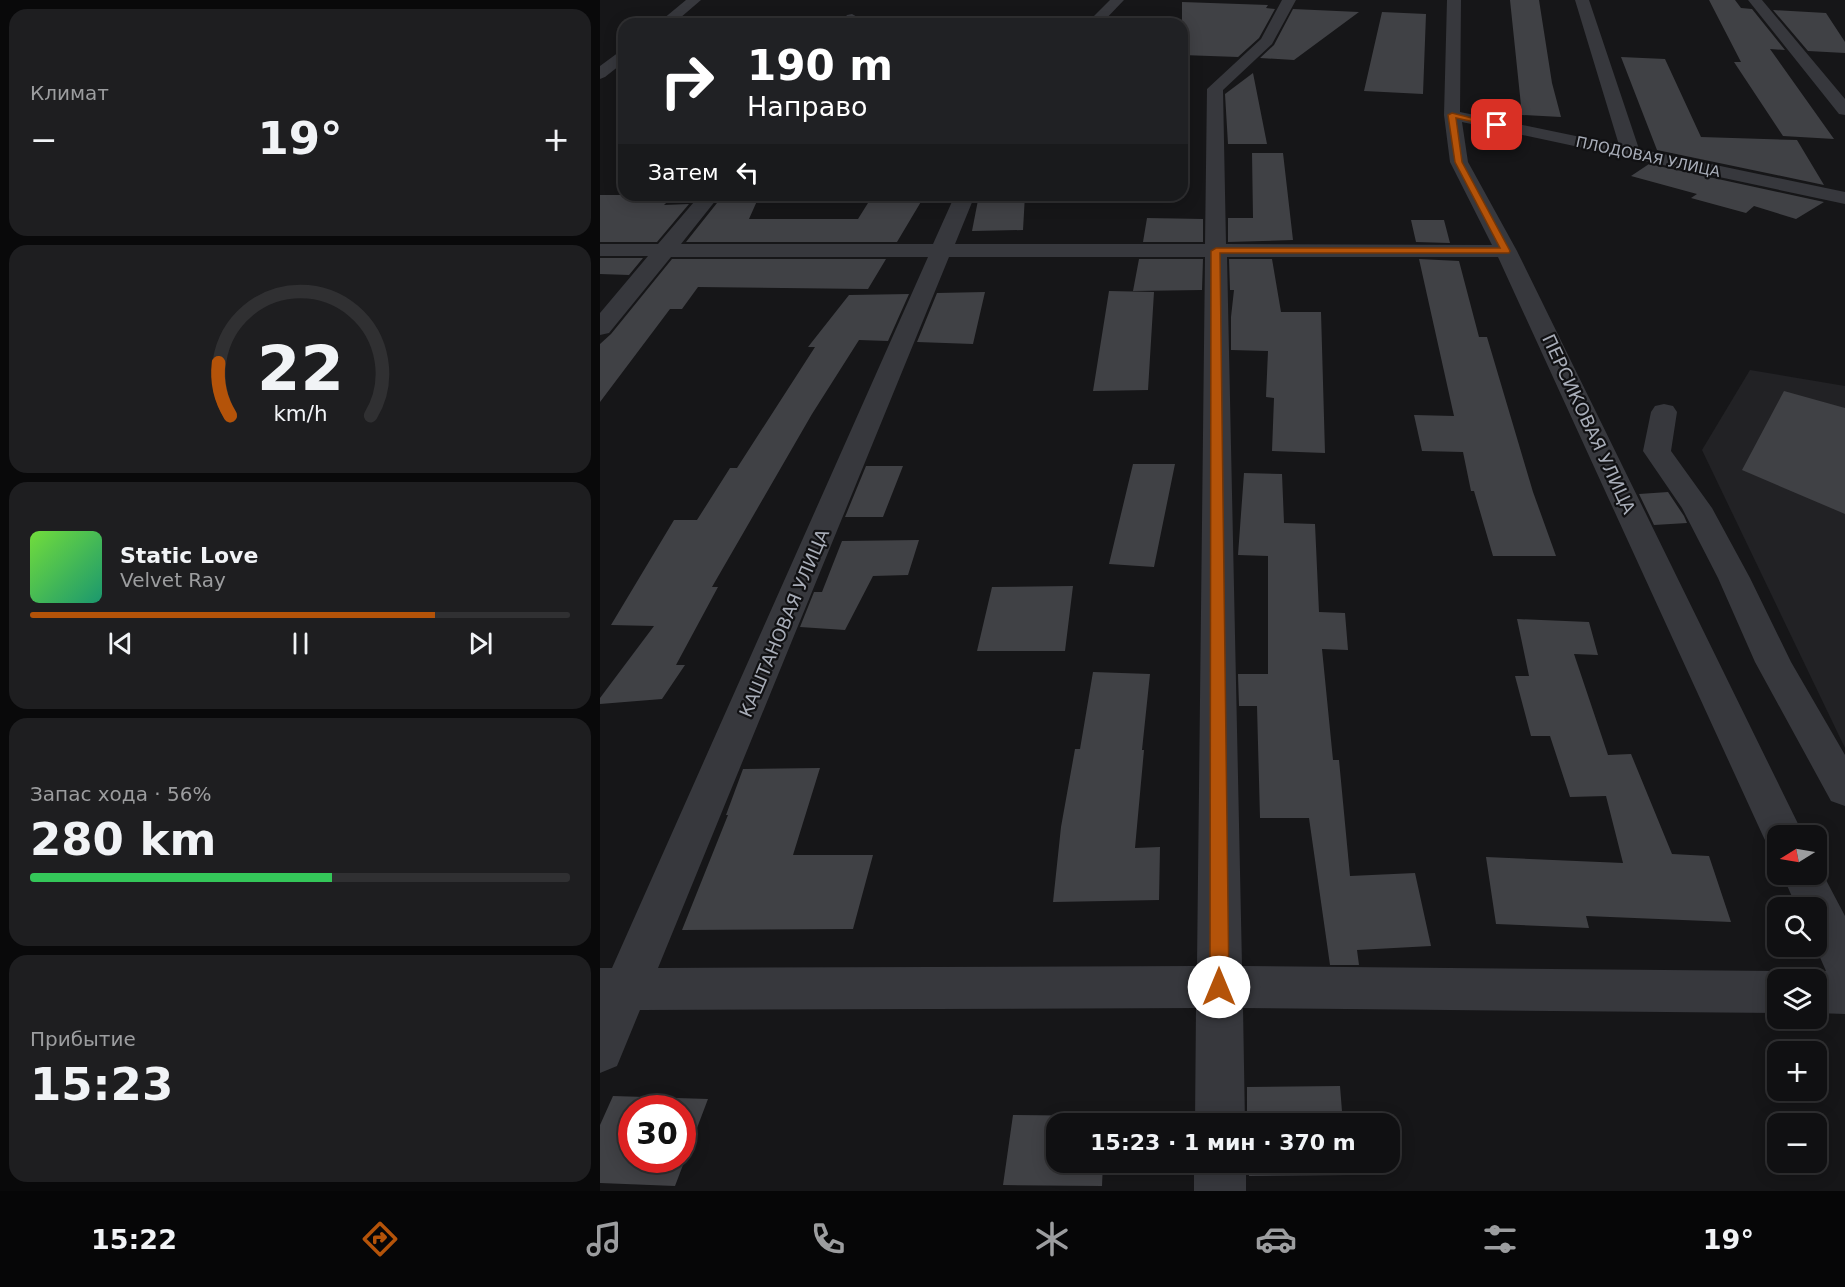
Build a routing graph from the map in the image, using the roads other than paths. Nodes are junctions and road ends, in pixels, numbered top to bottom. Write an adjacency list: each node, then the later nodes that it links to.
1 (694, 0): 7 (street)
2 (1117, 0): 8 (street)
3 (1289, 0): 20 (street)
4 (1454, 0): 12 (street, ПЕРСИКОВАЯ УЛИЦА)
5 (1582, 0): 13 (street)
6 (1755, 0): 11 (street)
7 (672, 18)
8 (1099, 18)
9 (618, 60): 10 (street)
10 (600, 74)
11 (1845, 110)
12 (1452, 115): 13 (street, ПЛОДОВАЯ УЛИЦА); 21 (street, ПЕРСИКОВАЯ УЛИЦА)
13 (1631, 153): 14 (street, ПЛОДОВАЯ УЛИЦА)
14 (1845, 198)
15 (705, 201): 18 (street)
16 (963, 201): 19 (street, КАШТАНОВАЯ УЛИЦА)
17 (600, 250): 18 (street)
18 (666, 250): 19 (street); 22 (street)
19 (943, 250): 20 (street); 29 (street, КАШТАНОВАЯ УЛИЦА)
20 (1216, 251): 21 (street); 28 (street)
21 (1506, 251): 25 (street, ПЕРСИКОВАЯ УЛИЦА)
22 (600, 328)
23 (1664, 412): 24 (street)
24 (1845, 790)
25 (1779, 825)
26 (1808, 885): 27 (street)
27 (1845, 963)
28 (1219, 987): 29 (street); 30 (street); 34 (street)
29 (614, 989): 33 (street, КАШТАНОВАЯ УЛИЦА)
30 (1767, 992)
31 (1827, 992): 32 (street)
32 (1845, 993)
33 (600, 1050)
34 (1220, 1113)
35 (1220, 1173): 36 (street)
36 (1220, 1191)

